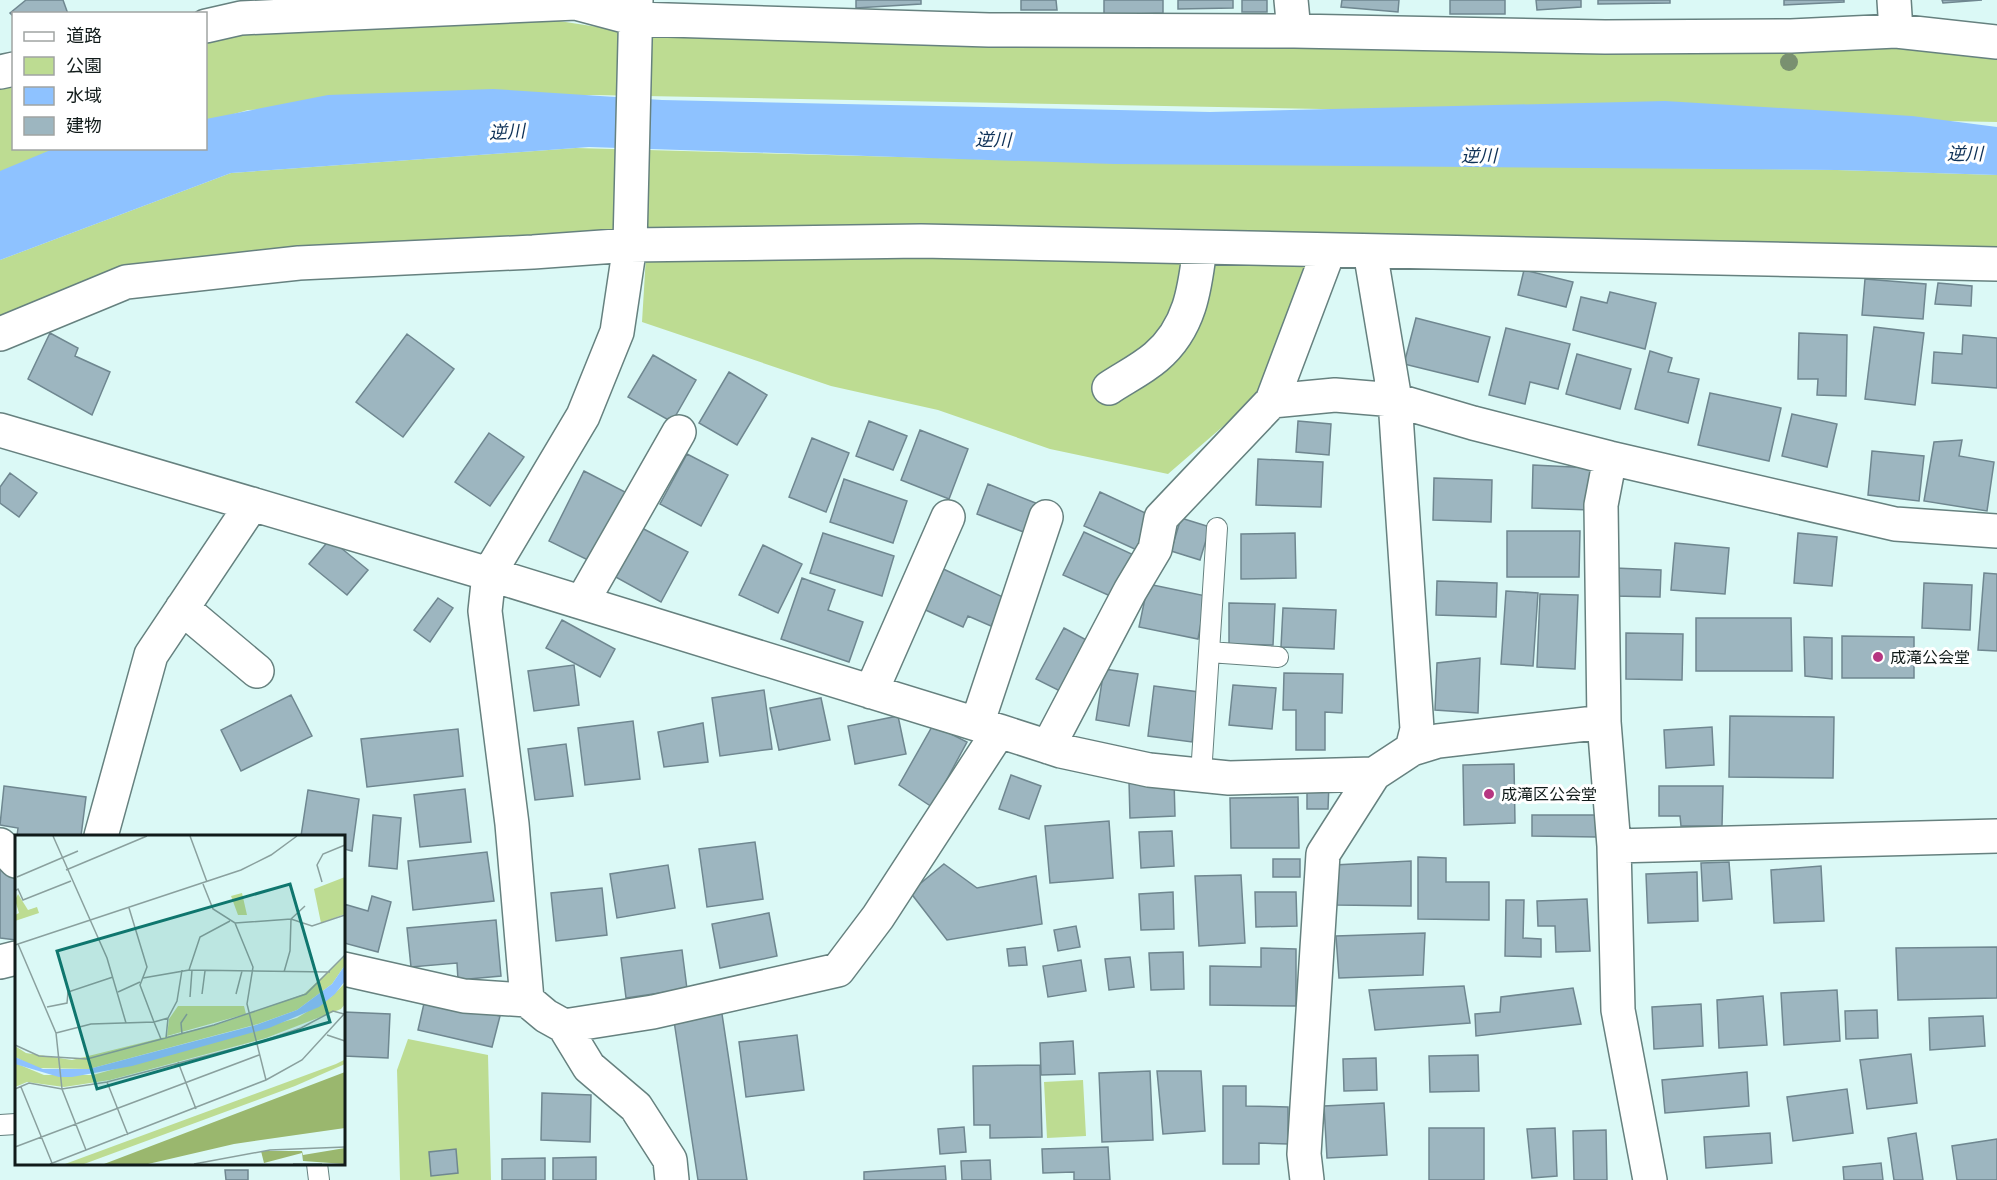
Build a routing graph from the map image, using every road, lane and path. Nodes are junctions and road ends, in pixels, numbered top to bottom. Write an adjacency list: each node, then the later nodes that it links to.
1 (636, 9): 2 (street); 4 (street); 6 (street)
2 (1293, 16): 3 (street)
3 (1895, 16): 5 (street)
4 (207, 26)
5 (1997, 42)
6 (630, 244): 7 (street); 11 (street); 23 (street)
7 (1200, 247): 8 (street); 12 (street)
8 (1329, 250): 9 (street); 14 (street)
9 (1370, 251): 10 (street); 13 (street)
10 (1997, 264)
11 (0, 334)
12 (1109, 388)
13 (1395, 400): 14 (street); 17 (street); 33 (street)
14 (1272, 401): 32 (street)
15 (0, 430): 18 (street)
16 (679, 432): 24 (street)
17 (1610, 458): 22 (street); 30 (street)
18 (252, 504): 23 (street); 25 (street)
19 (948, 517): 29 (street)
20 (1046, 517): 31 (street)
21 (1217, 528): 26 (lane)
22 (1997, 531)
23 (489, 573): 24 (street); 44 (street)
24 (582, 602): 29 (street)
25 (182, 608): 28 (street); 36 (street)
26 (1209, 652): 27 (lane); 35 (lane)
27 (1278, 657)
28 (257, 671)
29 (871, 692): 31 (street)
30 (1604, 722): 33 (street); 39 (street)
31 (988, 728): 32 (street); 45 (street)
32 (1048, 747): 35 (street)
33 (1412, 749): 34 (street)
34 (1374, 774): 35 (street); 51 (street)
35 (1201, 775)
36 (102, 835)
37 (1997, 836): 39 (street)
38 (0, 845): 40 (street)
39 (1614, 846): 52 (street)
40 (15, 860)
41 (15, 958): 42 (street)
42 (0, 962)
43 (345, 969): 44 (street)
44 (527, 1000): 45 (street)
45 (564, 1026): 50 (street)
46 (15, 1124): 47 (lane)
47 (0, 1125)
48 (317, 1165): 49 (lane)
49 (319, 1180)
50 (672, 1180)
51 (1307, 1180)
52 (1650, 1180)

